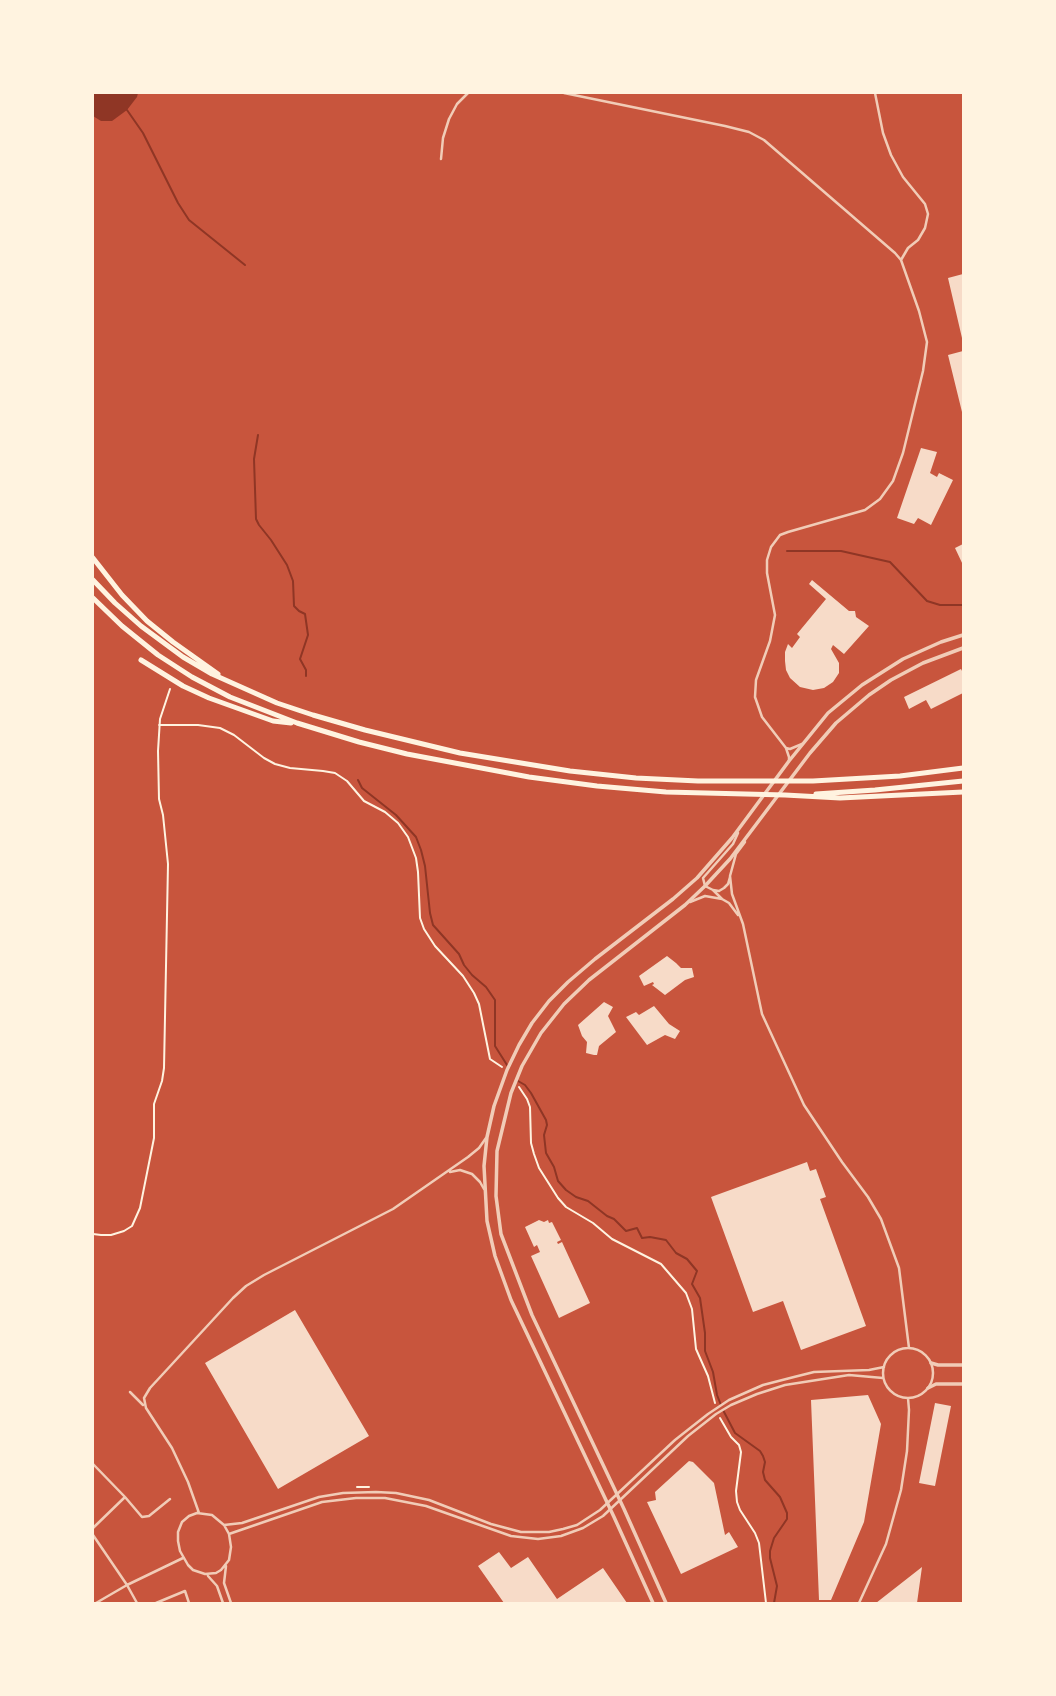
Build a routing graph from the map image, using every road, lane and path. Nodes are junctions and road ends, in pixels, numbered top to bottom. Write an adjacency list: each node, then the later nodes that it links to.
1 (468, 93): 4 (street)
2 (564, 93): 5 (street)
3 (875, 93): 5 (street)
4 (441, 159)
5 (901, 260): 17 (street)
6 (93, 558): 12 (highway)
7 (93, 580): 12 (highway)
8 (93, 598): 14 (highway)
9 (963, 635): 16 (street)
10 (963, 648): 23 (street)
11 (141, 660): 14 (highway)
12 (226, 680): 19 (highway)
13 (170, 689): 15 (path)
14 (297, 723): 22 (highway)
15 (159, 725): 31 (path); 36 (path)
16 (802, 744): 17 (street); 18 (street)
17 (786, 748): 18 (street)
18 (787, 763): 24 (street)
19 (963, 768)
20 (963, 781): 22 (highway)
21 (963, 792): 22 (highway)
22 (785, 795)
23 (756, 825): 25 (street); 26 (street)
24 (738, 829): 26 (street); 33 (street)
25 (730, 876): 27 (street); 30 (street)
26 (705, 886): 27 (street); 29 (street)
27 (713, 890): 28 (street)
28 (722, 898): 29 (street); 30 (street)
29 (685, 905): 70 (street)
30 (743, 924): 37 (street)
31 (509, 1075)
32 (515, 1081): 46 (path)
33 (487, 1137): 34 (street); 35 (street)
34 (447, 1173): 35 (street); 47 (street)
35 (485, 1190): 69 (street)
36 (93, 1234)
37 (909, 1348): 38 (street); 40 (street)
38 (931, 1363): 39 (street); 43 (street)
39 (963, 1365)
40 (884, 1367): 41 (street); 55 (street)
41 (883, 1377): 45 (street); 57 (street)
42 (963, 1384): 43 (street)
43 (928, 1388): 45 (street)
44 (130, 1392): 47 (street)
45 (908, 1398): 72 (street)
46 (715, 1403)
47 (146, 1408): 54 (street)
48 (718, 1412): 71 (path)
49 (93, 1464): 52 (street)
50 (354, 1487): 51 (path)
51 (375, 1487)
52 (125, 1497): 53 (street); 56 (street)
53 (170, 1499)
54 (199, 1513): 55 (street); 59 (street)
55 (224, 1525): 57 (street)
56 (93, 1528)
57 (229, 1534): 60 (street)
58 (93, 1535): 62 (street)
59 (183, 1558): 61 (street); 62 (street)
60 (227, 1565): 61 (street); 68 (street)
61 (205, 1574): 67 (street)
62 (127, 1585): 63 (street); 64 (street)
63 (96, 1603)
64 (137, 1603)
65 (156, 1603): 66 (street)
66 (189, 1603)
67 (223, 1603)
68 (231, 1603)
69 (653, 1603)
70 (666, 1603)
71 (766, 1603)
72 (859, 1603)

